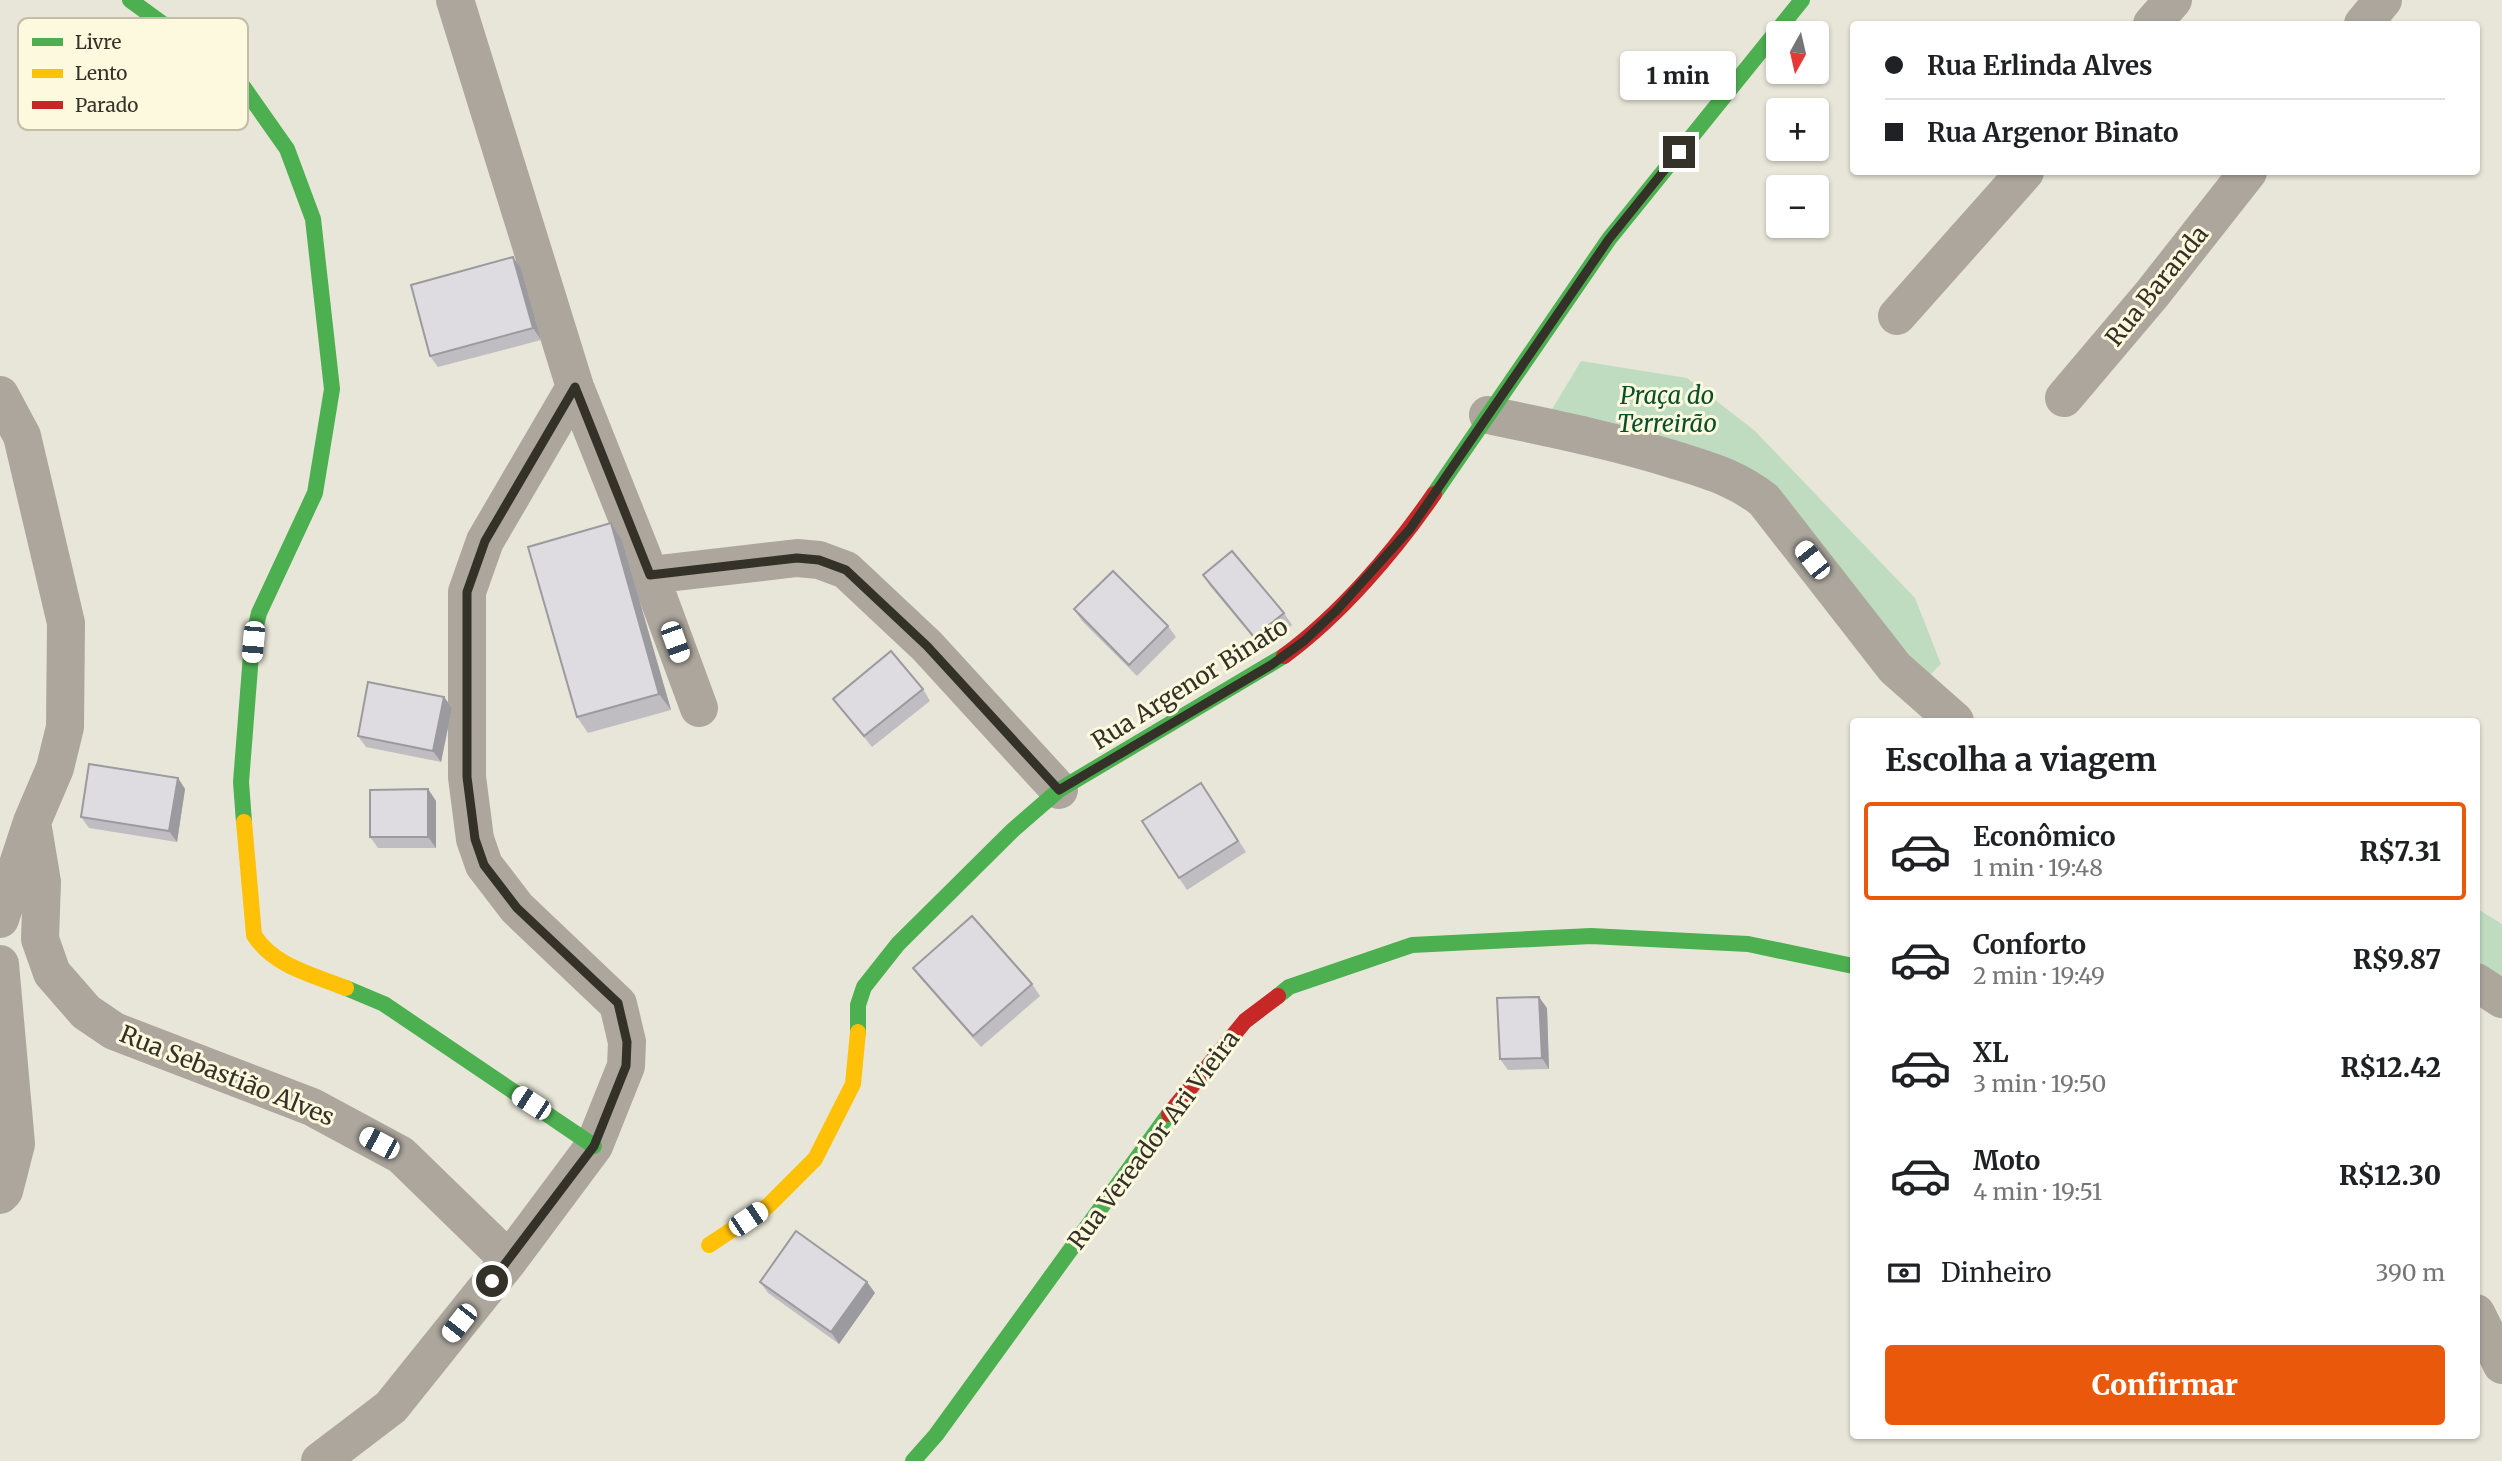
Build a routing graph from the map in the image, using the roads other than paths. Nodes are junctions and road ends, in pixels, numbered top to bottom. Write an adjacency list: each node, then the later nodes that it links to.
1 (130, 0): 6 (street)
2 (455, 0): 13 (street)
3 (1802, 0): 16 (street, Rua Argenor Binato)
4 (2173, 0): 7 (street)
5 (2383, 0): 8 (street)
6 (155, 18)
7 (2155, 21)
8 (2366, 21)
9 (248, 94): 27 (street)
10 (2022, 175): 12 (street)
11 (2246, 175): 15 (street, Rua Baranda)
12 (1897, 316)
13 (575, 387): 17 (street); 27 (street)
14 (0, 395): 21 (street)
15 (2064, 398)
16 (1488, 415): 19 (street); 20 (street, Rua Argenor Binato)
17 (650, 575): 18 (street); 20 (street)
18 (699, 708)
19 (1952, 718)
20 (1059, 790): 29 (street, Rua Argenor Binato)
21 (32, 822): 22 (street); 30 (street, Rua Sebastião Alves)
22 (0, 919)
23 (0, 964): 28 (street)
24 (1850, 965): 34 (street, Rua Vereador Ari Vieira)
25 (2480, 985): 26 (street)
26 (2502, 999)
27 (594, 1146): 30 (street)
28 (0, 1195)
29 (709, 1245)
30 (509, 1260): 33 (street)
31 (2480, 1321): 32 (street)
32 (2502, 1365)
33 (320, 1461)
34 (913, 1461)

